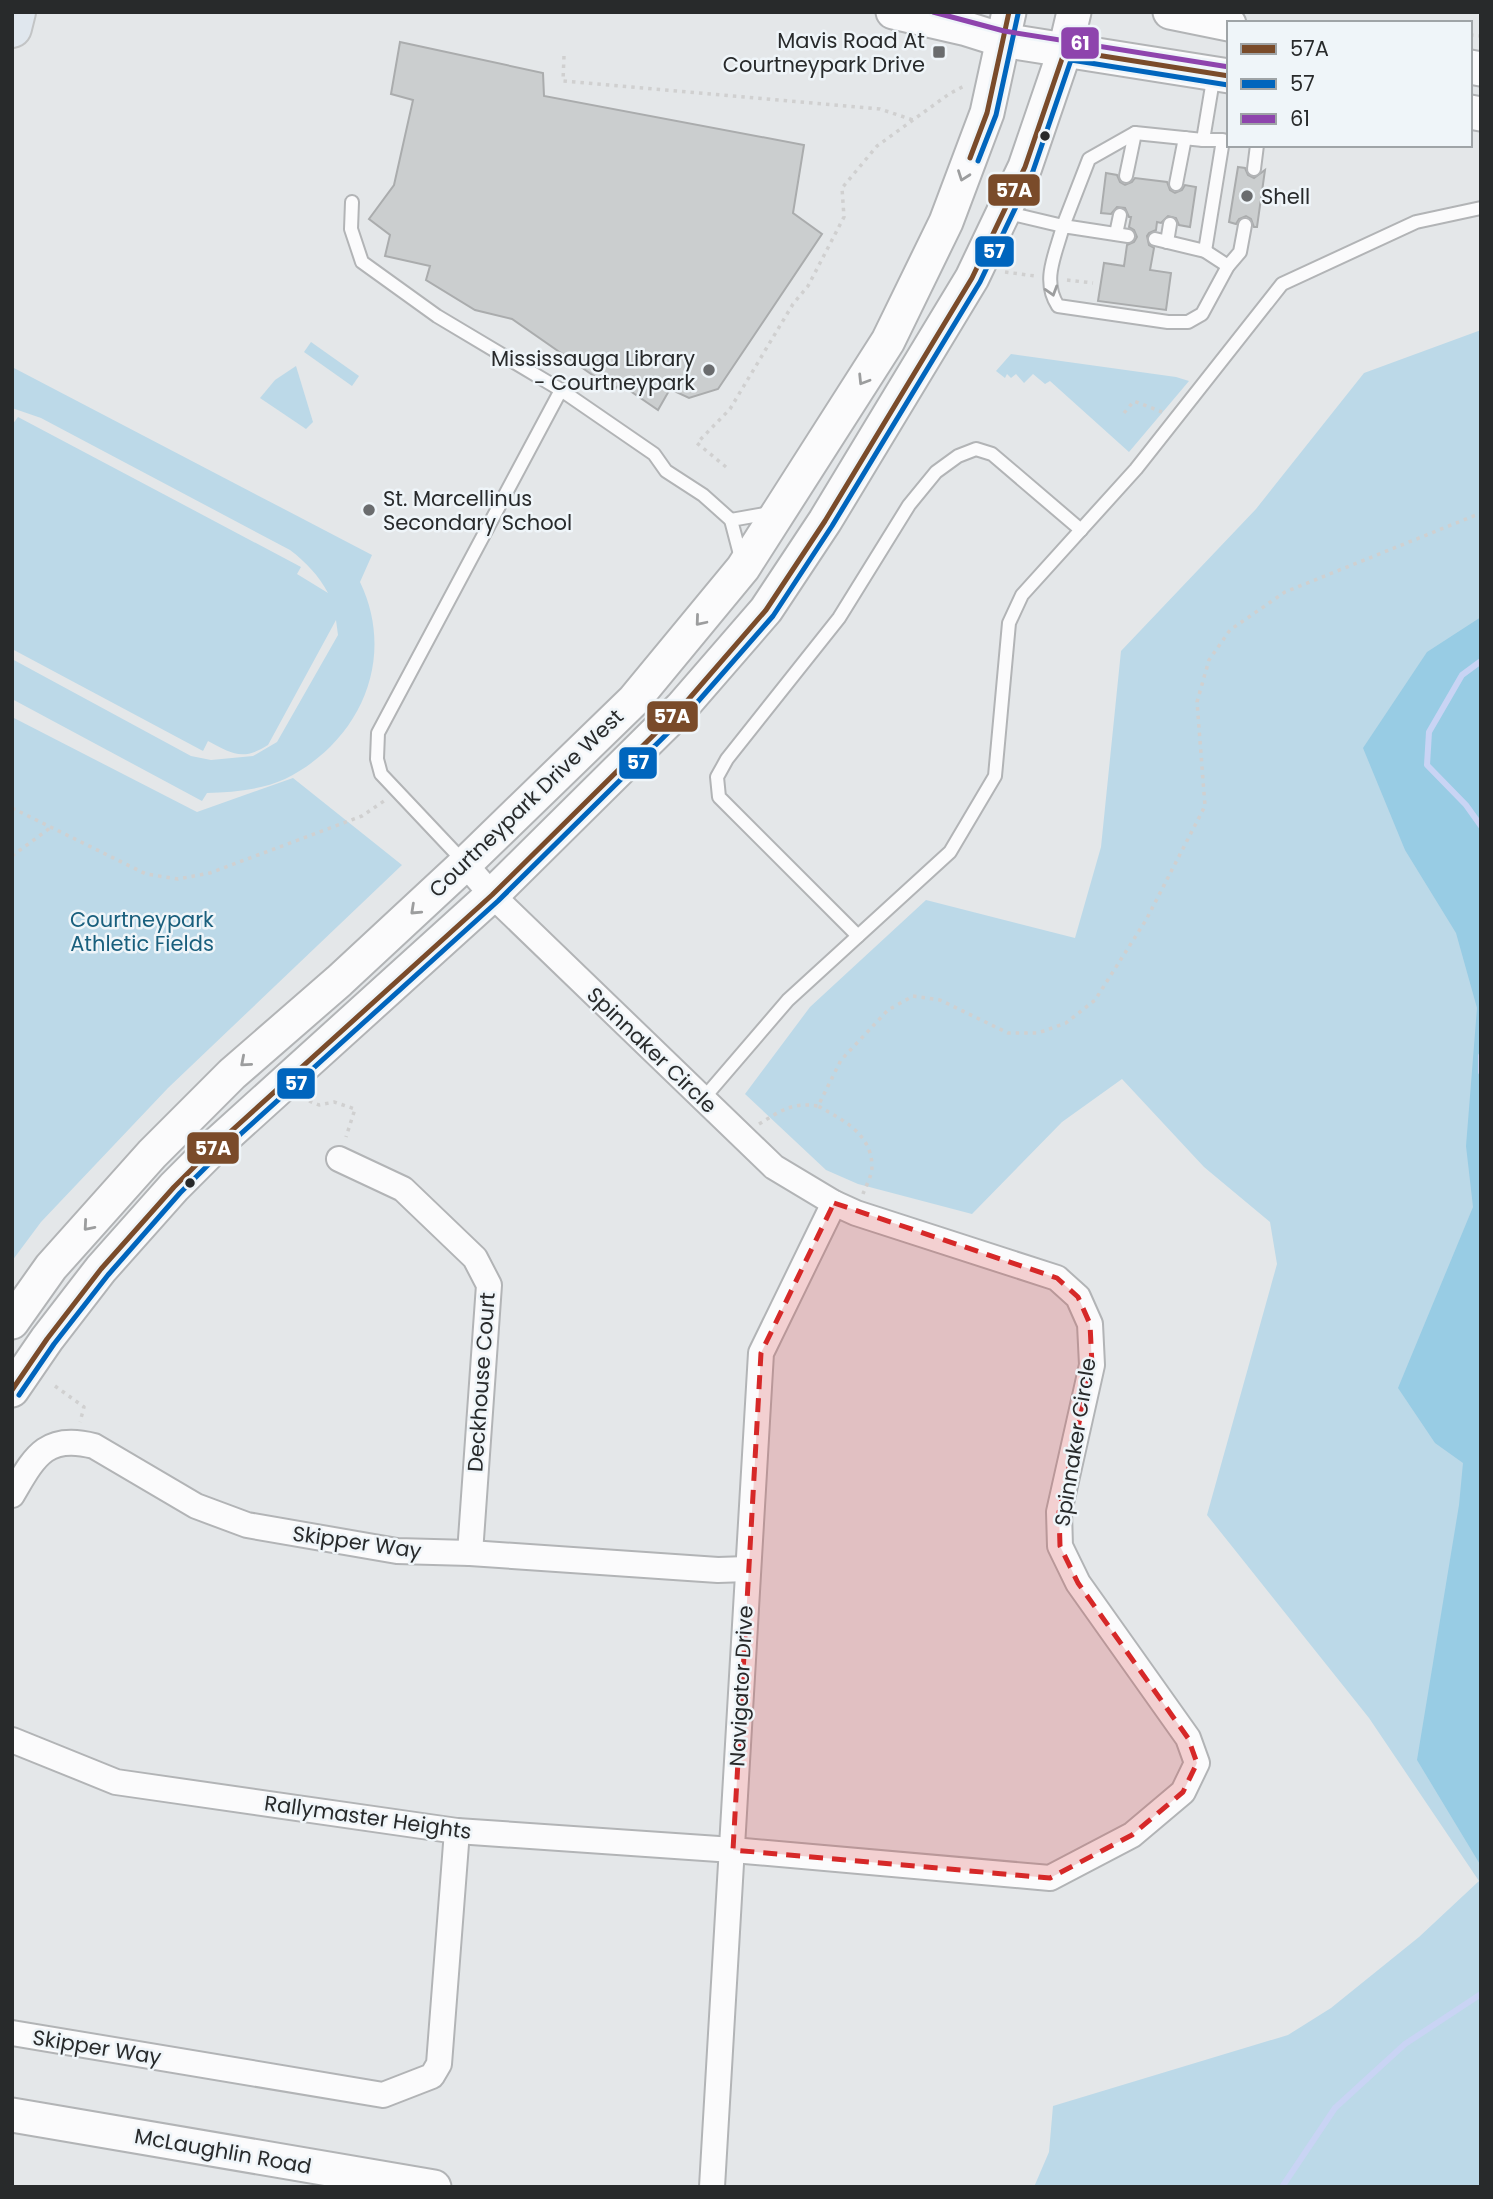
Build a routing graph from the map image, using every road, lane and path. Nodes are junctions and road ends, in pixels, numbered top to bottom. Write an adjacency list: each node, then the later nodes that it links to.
1 (16, 12): 7 (highway)
2 (894, 12): 6 (main road)
3 (1074, 12): 8 (main road, Courtneypark Drive West)
4 (1171, 12): 5 (main road)
5 (1227, 24)
6 (1006, 26): 8 (main road); 34 (main road, Courtneypark Drive West, one-way to 34)
7 (12, 28)
8 (1065, 50): 11 (main road); 23 (main road, Courtneypark Drive West)
9 (564, 55): 12 (path)
10 (968, 75): 12 (path)
11 (1221, 75): 15 (lane)
12 (913, 120): 33 (path)
13 (1135, 133): 14 (lane); 19 (lane); 26 (lane)
14 (1185, 138): 15 (lane); 20 (lane)
15 (1203, 140): 16 (lane)
16 (1226, 140): 28 (lane)
17 (1257, 147): 18 (lane)
18 (1254, 169)
19 (1126, 176)
20 (1176, 184)
21 (352, 202): 30 (lane)
22 (1481, 208): 32 (lane)
23 (1004, 212): 26 (lane); 44 (main road, Courtneypark Drive West)
24 (1119, 215): 26 (lane)
25 (1170, 224): 28 (lane)
26 (1063, 226): 29 (lane, one-way to 29)
27 (1245, 226): 29 (lane)
28 (1205, 251): 29 (lane)
29 (1228, 266)
30 (561, 390): 36 (lane); 39 (lane)
31 (1124, 413): 32 (path)
32 (1177, 417): 37 (lane)
33 (726, 467)
34 (780, 511): 36 (lane); 38 (main road, Courtneypark Drive West)
35 (1481, 513): 48 (path)
36 (731, 520): 38 (lane)
37 (1081, 530): 45 (lane); 45 (lane)
38 (743, 568): 43 (main road, Courtneypark Drive West, one-way to 43)
39 (397, 791): 41 (path); 43 (lane)
40 (12, 808): 41 (path)
41 (50, 828): 42 (path)
42 (12, 856)
43 (465, 864): 44 (street, Spinnaker Circle); 52 (main road, Courtneypark Drive West, one-way to 52)
44 (492, 895): 46 (street, Spinnaker Circle); 54 (main road, Courtneypark Drive West)
45 (858, 936): 46 (lane)
46 (703, 1099): 49 (street, Spinnaker Circle)
47 (309, 1101): 50 (path)
48 (818, 1106): 49 (path); 51 (path)
49 (740, 1136): 51 (street, Spinnaker Circle)
50 (339, 1159): 57 (street, Deckhouse Court)
51 (845, 1208): 58 (street, Navigator Drive); 61 (street, Spinnaker Circle)
52 (12, 1322)
53 (55, 1387): 55 (path)
54 (12, 1390)
55 (75, 1441): 56 (street); 57 (street, Skipper Way)
56 (12, 1495)
57 (470, 1553): 58 (street, Skipper Way)
58 (747, 1569): 61 (street, Navigator Drive)
59 (12, 1740): 60 (street, Rallymaster Heights)
60 (457, 1831): 61 (street, Rallymaster Heights); 62 (street, Skipper Way)
61 (733, 1850): 65 (street, Navigator Drive)
62 (12, 2033)
63 (12, 2115): 64 (main road, McLaughlin Road)
64 (434, 2187)
65 (712, 2187)

